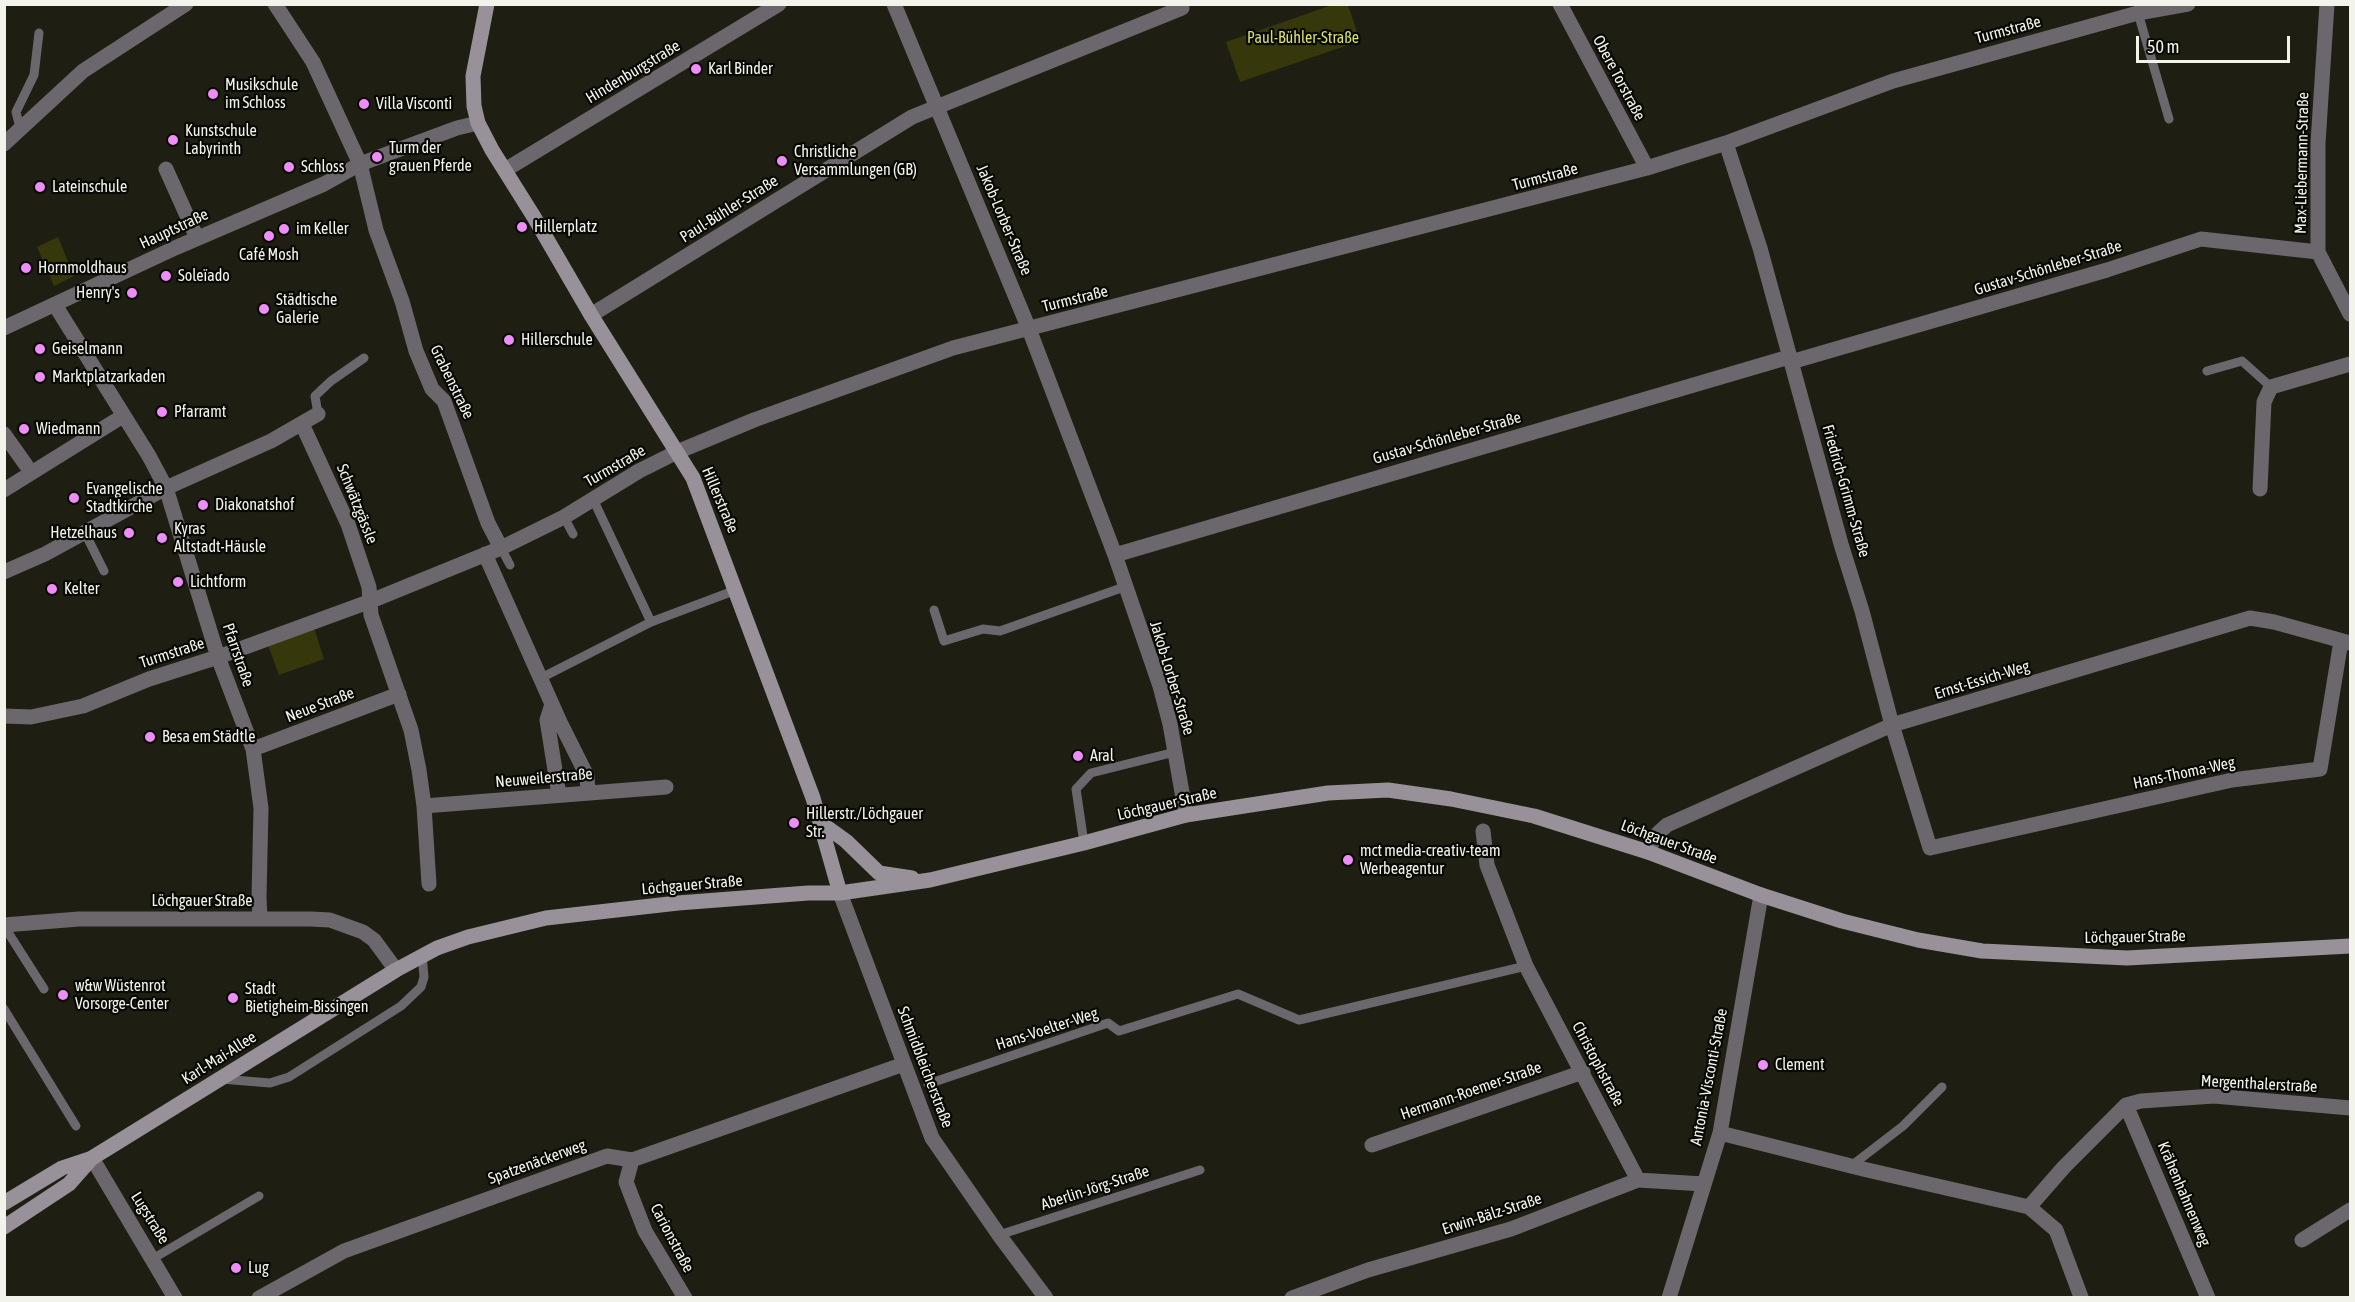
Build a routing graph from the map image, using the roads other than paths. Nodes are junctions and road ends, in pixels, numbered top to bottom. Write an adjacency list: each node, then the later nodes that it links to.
1 (186, 4): 15 (street)
2 (275, 4): 18 (street)
3 (487, 4): 14 (main road)
4 (779, 4): 21 (street, Hindenburgstraße)
5 (894, 4): 12 (street, Jakob-Lorber-Straße)
6 (1560, 4): 19 (street, Obere Torstraße)
7 (2188, 4): 10 (street, Turmstraße)
8 (2327, 4): 23 (street, Max-Liebermann-Straße)
9 (1182, 8): 12 (street, Paul-Bühler-Straße)
10 (2135, 9): 13 (lane); 16 (street, Turmstraße)
11 (39, 33): 15 (lane)
12 (936, 106): 26 (street, Paul-Bühler-Straße); 28 (street, Jakob-Lorber-Straße)
13 (2169, 119)
14 (478, 123): 18 (street, Hauptstraße); 21 (main road, Hillerstraße)
15 (20, 128): 17 (street)
16 (1726, 143): 19 (street, Turmstraße); 30 (street, Friedrich-Grimm-Straße)
17 (4, 144)
18 (360, 164): 22 (street, Hauptstraße); 47 (street, Grabenstraße)
19 (1647, 168): 28 (street, Turmstraße)
20 (166, 169): 22 (street)
21 (505, 170): 26 (main road, Hillerstraße)
22 (198, 237): 24 (street, Hauptstraße)
23 (2318, 252): 25 (street, Max-Liebermann-Straße); 30 (street, Gustav-Schönleber-Straße)
24 (55, 305): 27 (street, Hauptstraße); 35 (street, Pfarrstraße)
25 (2350, 314)
26 (591, 315): 38 (main road, Hillerstraße)
27 (6, 324)
28 (1029, 329): 38 (street, Turmstraße); 49 (street, Jakob-Lorber-Straße)
29 (364, 358): 34 (lane)
30 (1790, 360): 49 (street, Gustav-Schönleber-Straße); 64 (street, Friedrich-Grimm-Straße)
31 (2350, 364): 33 (street)
32 (2207, 371): 33 (lane)
33 (2271, 387): 41 (street)
34 (318, 414): 36 (street)
35 (123, 417): 40 (street, Pfarrstraße); 42 (street)
36 (302, 424): 40 (street); 55 (street, Schwätzgässle)
37 (4, 436): 39 (street)
38 (677, 452): 43 (street, Turmstraße); 54 (main road, Hillerstraße)
39 (21, 461)
40 (166, 488): 45 (street); 59 (street, Pfarrstraße)
41 (2260, 489)
42 (4, 490)
43 (593, 499): 44 (street, Turmstraße); 57 (lane)
44 (564, 517): 46 (lane); 47 (street, Turmstraße)
45 (85, 533): 51 (lane); 52 (street)
46 (573, 534)
47 (501, 548): 48 (street, Turmstraße); 50 (lane)
48 (485, 554): 55 (street, Turmstraße); 60 (street)
49 (1114, 555): 53 (street, Jakob-Lorber-Straße)
50 (510, 565)
51 (104, 570)
52 (4, 572)
53 (1124, 587): 56 (lane); 66 (street, Jakob-Lorber-Straße)
54 (736, 590): 57 (lane); 72 (main road, Hillerstraße)
55 (371, 601): 59 (street, Turmstraße); 61 (street)
56 (934, 610)
57 (651, 622): 60 (lane)
58 (2346, 642): 64 (street, Ernst-Essich-Weg); 75 (street, Hans-Thoma-Weg)
59 (218, 657): 63 (street, Turmstraße); 65 (street, Pfarrstraße)
60 (540, 678): 62 (street)
61 (399, 694): 65 (street, Neue Straße); 70 (street)
62 (552, 704): 68 (street); 69 (street)
63 (4, 716)
64 (1892, 725): 75 (street, Friedrich-Grimm-Straße); 76 (street, Ernst-Essich-Weg)
65 (253, 748): 81 (street, Pfarrstraße)
66 (1175, 752): 71 (street, Jakob-Lorber-Straße); 74 (lane)
67 (666, 787): 68 (street, Neuweilerstraße)
68 (588, 792): 69 (street, Neuweilerstraße)
69 (560, 795): 70 (street, Neuweilerstraße)
70 (424, 806): 78 (street)
71 (1186, 816): 74 (main road, Löchgauer Straße); 76 (main road, Löchgauer Straße)
72 (821, 823): 77 (main road); 79 (main road, Hillerstraße)
73 (1483, 831): 85 (street, Christophstraße)
74 (1084, 843): 77 (main road, Löchgauer Straße)
75 (1930, 848)
76 (1648, 852): 80 (main road, Löchgauer Straße)
77 (930, 880): 79 (main road, Löchgauer Straße)
78 (429, 884)
79 (840, 893): 84 (main road, Löchgauer Straße); 89 (street, Schmidbleicherstraße)
80 (1761, 895): 83 (main road, Löchgauer Straße); 97 (street, Antonia-Visconti-Straße)
81 (260, 919): 82 (street, Löchgauer Straße); 86 (street, Löchgauer Straße)
82 (4, 925): 87 (lane)
83 (2350, 946)
84 (422, 956): 86 (main road, Löchgauer Straße); 91 (lane)
85 (1526, 966): 90 (street, Christophstraße); 92 (lane, Hans-Voelter-Weg)
86 (396, 970): 91 (main road, Karl-Mai-Allee)
87 (44, 989)
88 (4, 1009): 96 (lane)
89 (904, 1064): 100 (street, Spatzenäckerweg); 110 (street, Schmidbleicherstraße)
90 (1582, 1072): 98 (street, Hermann-Roemer-Straße); 103 (street, Christophstraße)
91 (219, 1079): 99 (main road, Karl-Mai-Allee)
92 (928, 1084)
93 (1942, 1087): 101 (lane)
94 (2126, 1105): 95 (street, Mergenthalerstraße); 107 (street); 121 (street, Krähenhahnenweg)
95 (2350, 1108)
96 (76, 1126)
97 (1720, 1133): 101 (street); 104 (street, Antonia-Visconti-Straße)
98 (1372, 1145)
99 (92, 1158): 106 (main road, Karl-Mai-Allee); 109 (main road, Karl-Mai-Allee); 112 (street, Lugstraße)
100 (632, 1160): 115 (street, Spatzenäckerweg); 116 (street, Carionstraße)
101 (1851, 1166): 107 (street)
102 (1200, 1170): 110 (lane, Aberlin-Jörg-Straße)
103 (1638, 1180): 104 (street, Erwin-Bälz-Straße); 118 (street, Erwin-Bälz-Straße)
104 (1704, 1184): 119 (street, Antonia-Visconti-Straße)
105 (259, 1196): 112 (lane)
106 (4, 1203)
107 (2029, 1207): 113 (street)
108 (2350, 1210): 111 (street)
109 (4, 1227)
110 (999, 1235): 117 (street, Schmidbleicherstraße)
111 (2302, 1240)
112 (154, 1258): 114 (street, Lugstraße)
113 (2081, 1297): 120 (lane)
114 (176, 1298)
115 (258, 1298)
116 (685, 1298)
117 (1046, 1298)
118 (1292, 1298)
119 (1669, 1298)
120 (2086, 1298)
121 (2208, 1298)

